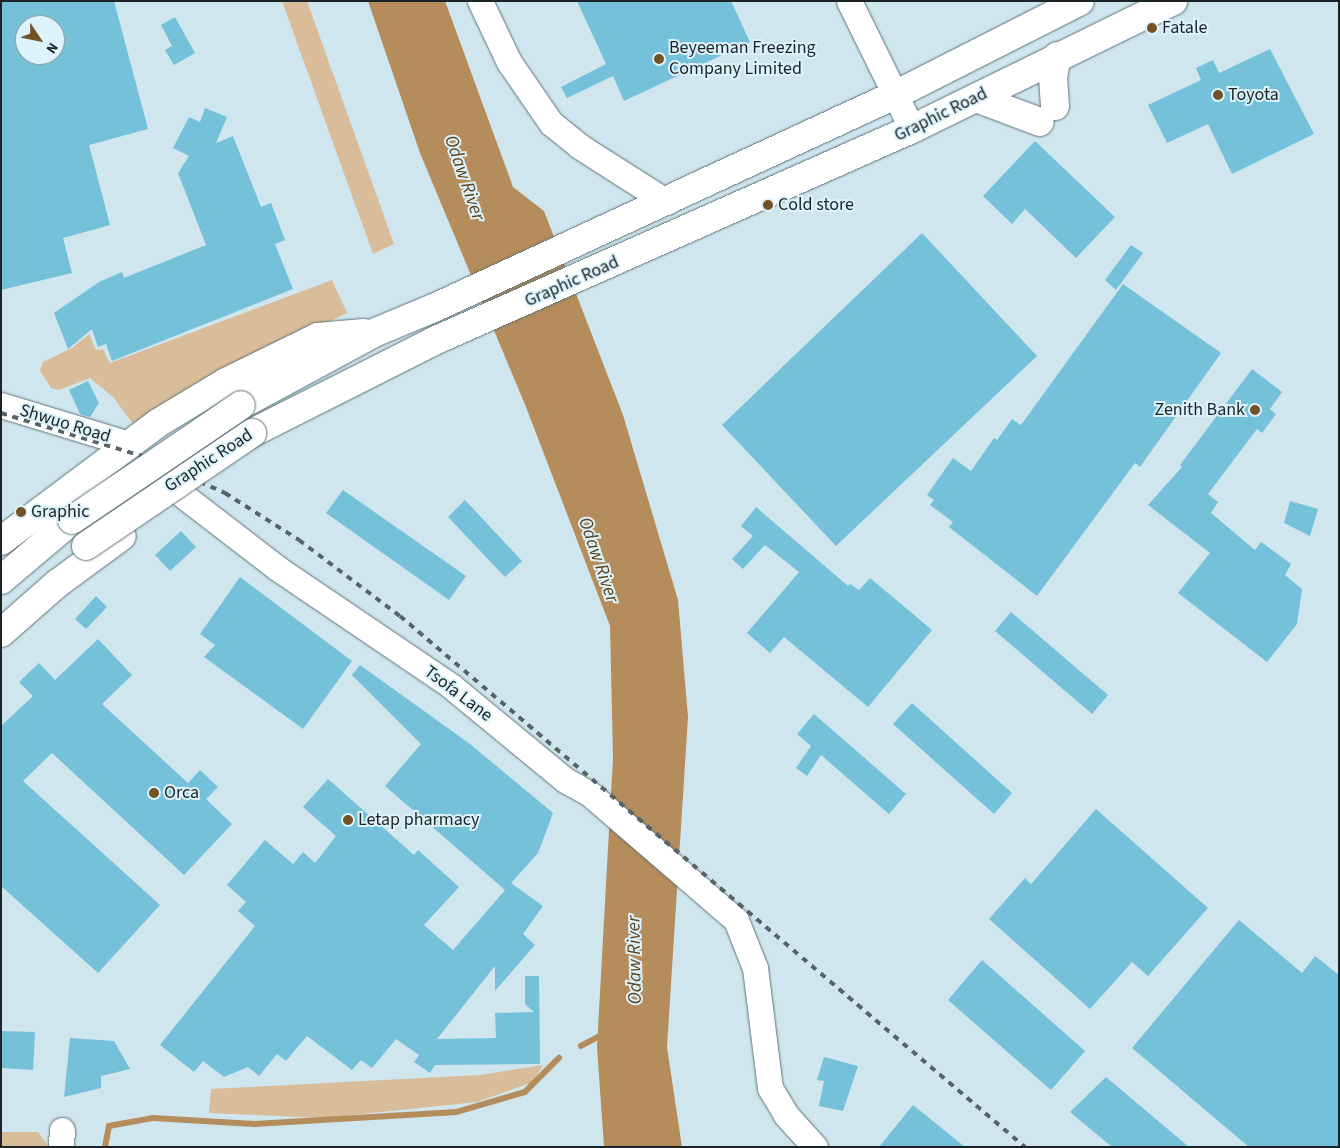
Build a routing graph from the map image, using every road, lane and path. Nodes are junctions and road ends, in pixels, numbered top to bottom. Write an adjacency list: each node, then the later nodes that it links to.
1 (480, 1): 9 (street)
2 (849, 1): 6 (street)
3 (1080, 1): 6 (main road, Graphic Road)
4 (1173, 1): 5 (main road, Graphic Road)
5 (1057, 56): 7 (main road, Graphic Road); 7 (main road)
6 (897, 94): 8 (street); 9 (main road, Graphic Road)
7 (976, 98): 8 (main road, Graphic Road)
8 (912, 130): 11 (main road, Graphic Road)
9 (667, 202): 10 (main road, Graphic Road)
10 (376, 332): 13 (main road); 16 (main road, Graphic Road, bridge)
11 (346, 384): 14 (main road); 17 (main road, Graphic Road, bridge)
12 (1, 405): 13 (street, Shwuo Road)
13 (129, 444): 15 (main road)
14 (181, 494): 18 (main road); 19 (street, Tsofa Lane)
15 (1, 541)
16 (1, 580)
17 (1, 614)
18 (1, 633)
19 (815, 1147)

